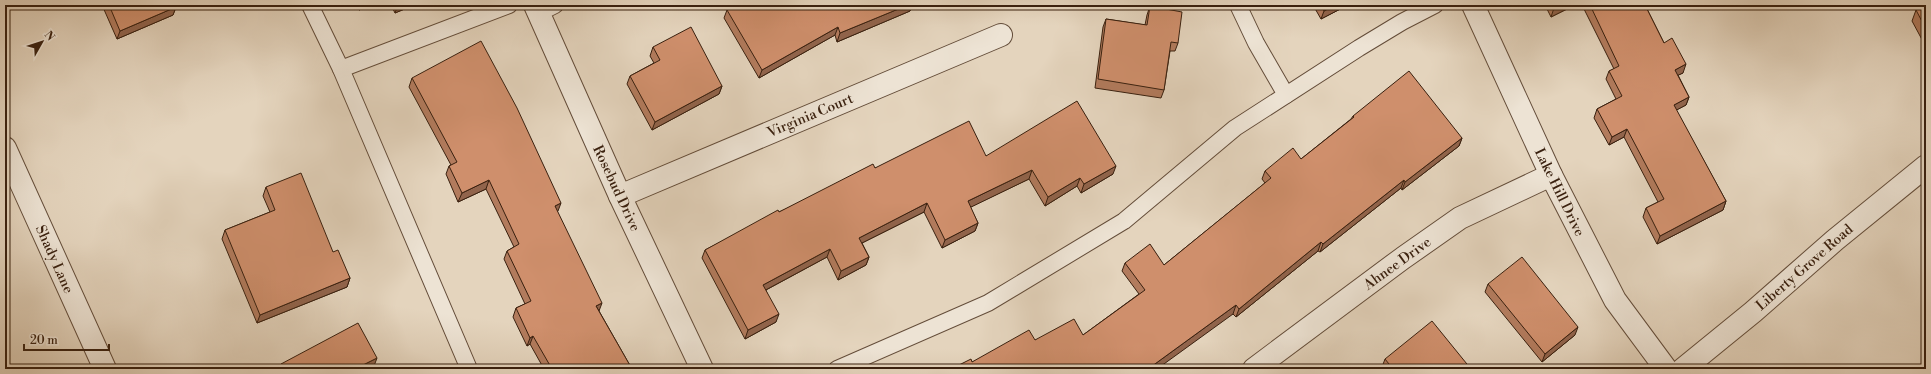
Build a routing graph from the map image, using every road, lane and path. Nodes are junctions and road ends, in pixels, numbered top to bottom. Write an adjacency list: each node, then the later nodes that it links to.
1 (310, 5): 8 (lane)
2 (509, 5): 8 (lane)
3 (1238, 5): 9 (lane)
4 (1435, 5): 9 (lane)
5 (1473, 5): 12 (street, Lake Hill Drive)
6 (543, 8): 13 (street, Rosebud Drive)
7 (1001, 35): 13 (street, Virginia Court)
8 (341, 69): 15 (lane)
9 (1286, 95): 17 (lane)
10 (5, 148): 14 (street, Shady Lane)
11 (1926, 166): 20 (street, Liberty Grove Road)
12 (1551, 175): 18 (street, Ahnee Drive); 19 (street, Lake Hill Drive)
13 (620, 196): 16 (street, Rosebud Drive)
14 (105, 369)
15 (469, 369)
16 (702, 369)
17 (838, 369)
18 (1254, 369)
19 (1666, 369)
20 (1683, 369)

